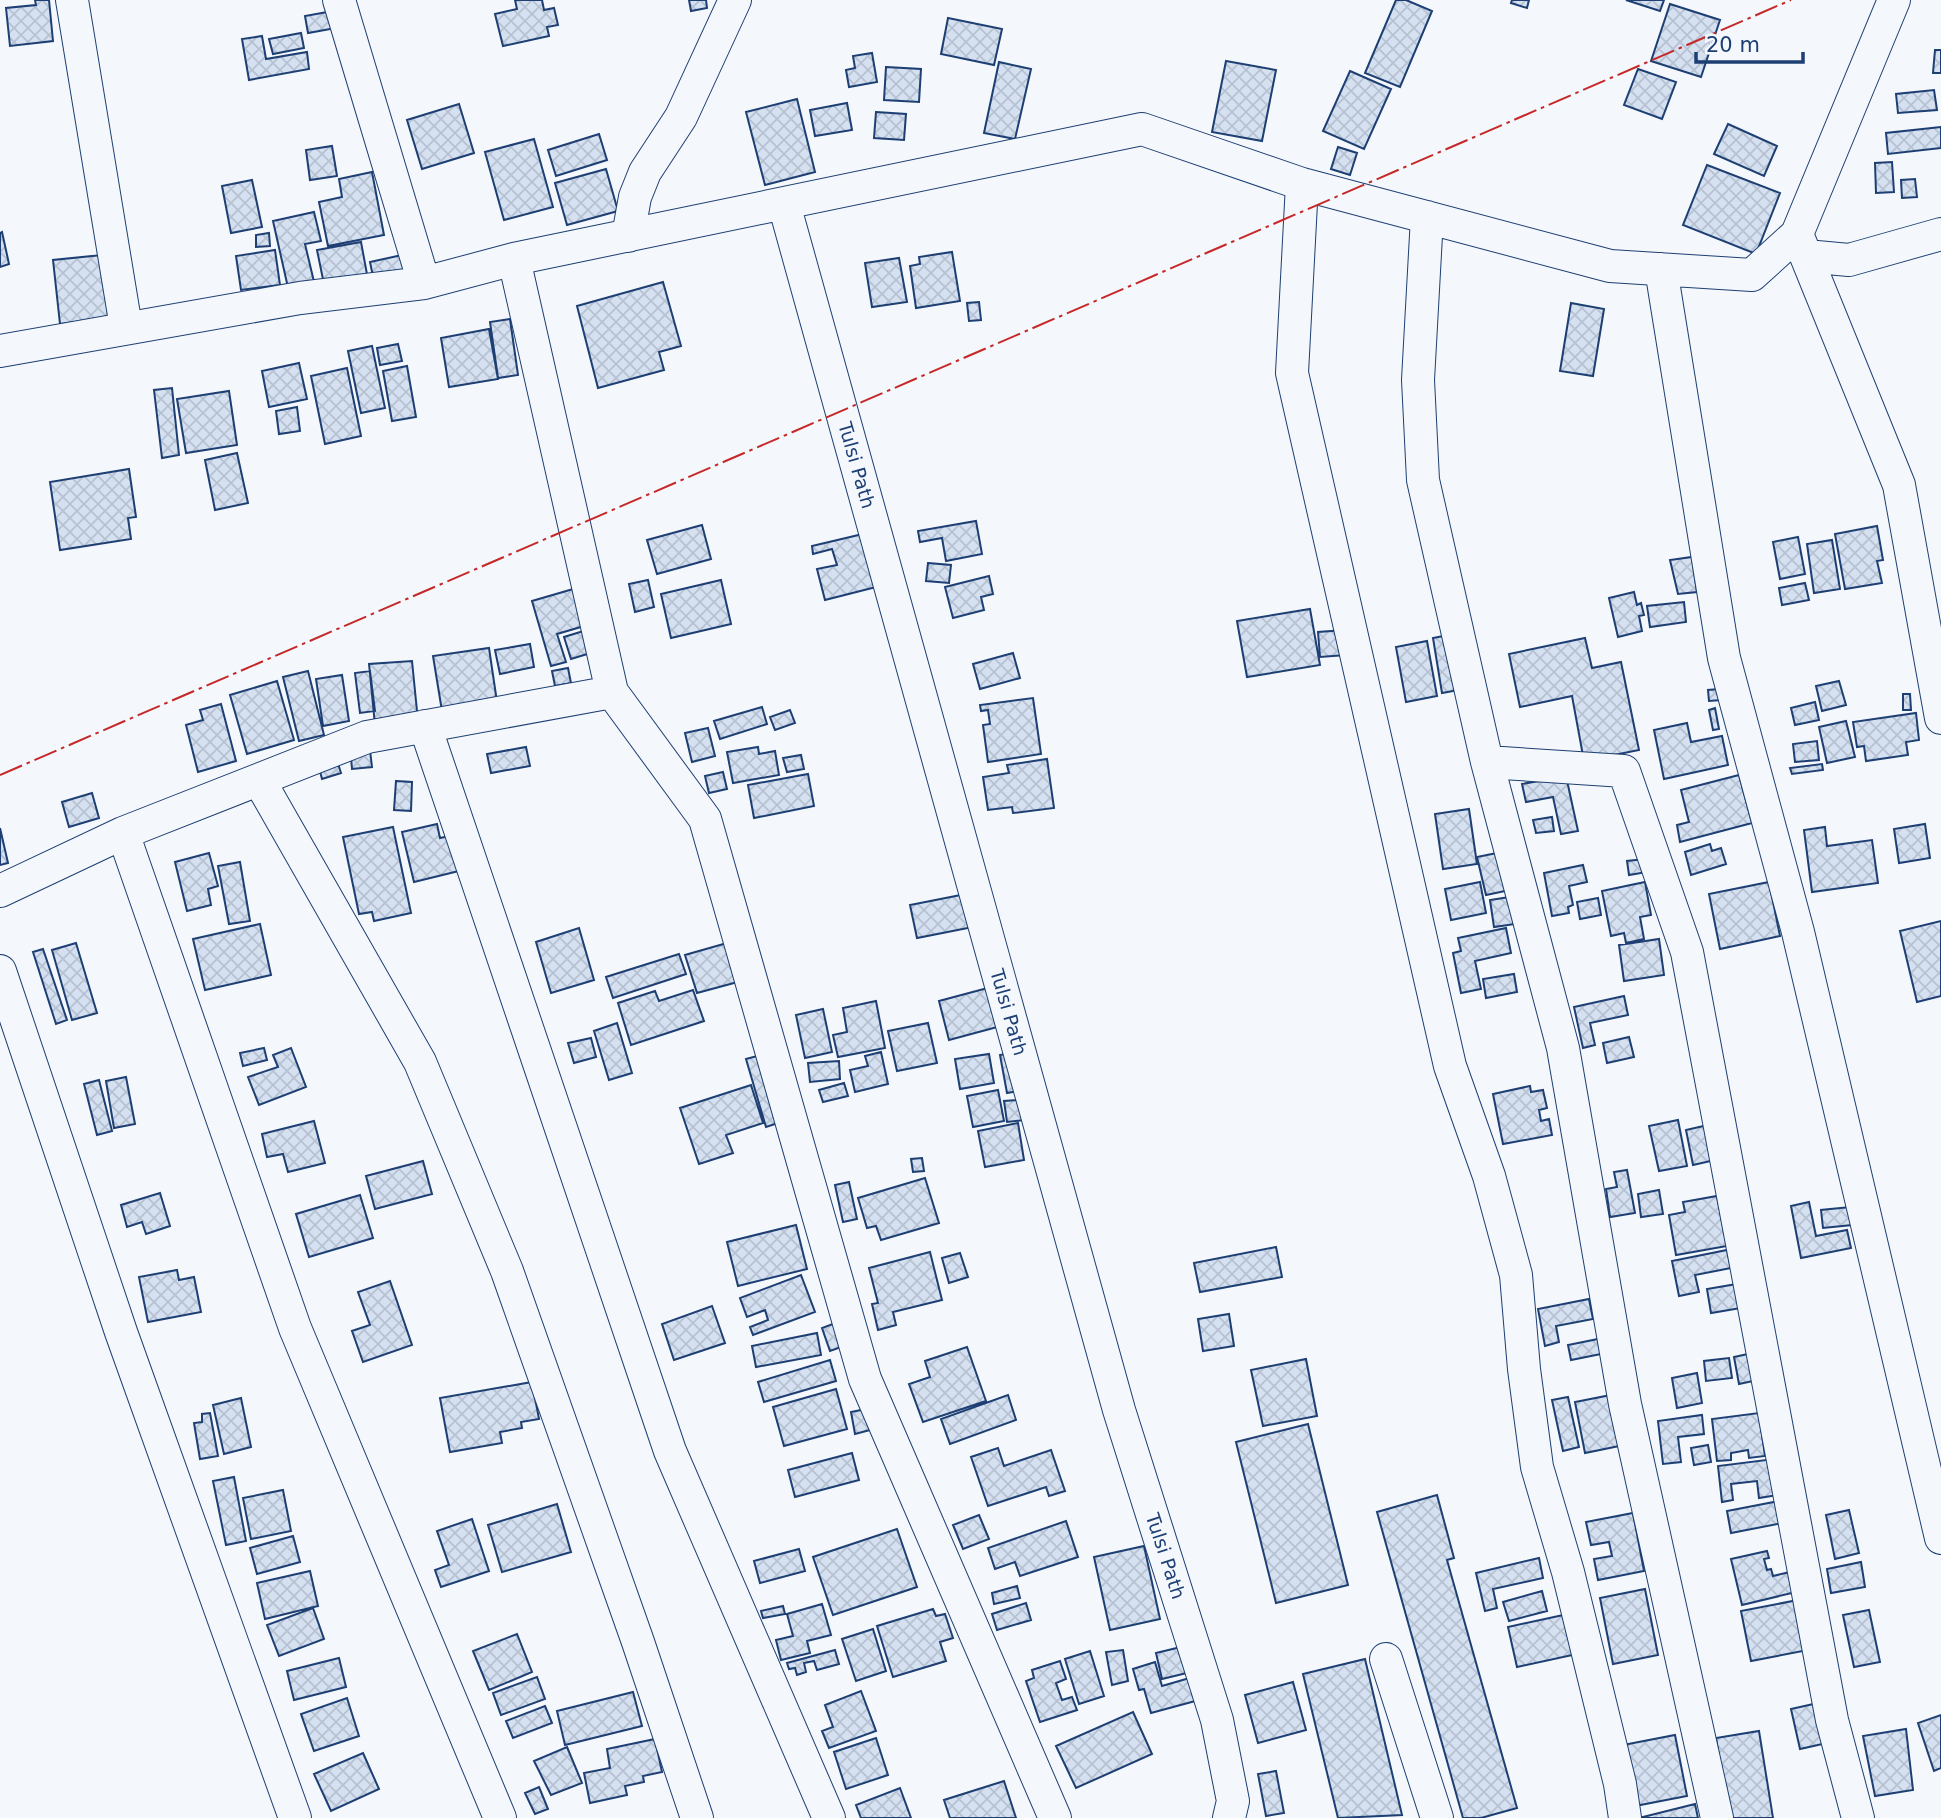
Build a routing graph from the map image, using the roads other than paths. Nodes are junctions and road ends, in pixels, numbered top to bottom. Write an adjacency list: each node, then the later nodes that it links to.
1 (72, 0): 14 (street)
2 (339, 0): 13 (street)
3 (736, 0): 9 (street)
4 (1894, 0): 10 (street)
5 (1302, 184): 6 (street); 7 (street); 33 (street)
6 (784, 204): 9 (street); 31 (street, Tulsi Path)
7 (1427, 217): 12 (street); 19 (street)
8 (1941, 234): 10 (street)
9 (628, 236): 11 (street)
10 (1802, 245): 12 (street); 17 (street)
11 (514, 259): 13 (street); 16 (street)
12 (1661, 269): 24 (street)
13 (424, 283): 14 (street)
14 (126, 327): 15 (street)
15 (0, 351)
16 (612, 692): 18 (street); 30 (street)
17 (1941, 718)
18 (425, 726): 20 (street); 29 (street)
19 (1486, 762): 34 (street); 35 (street)
20 (259, 779): 21 (street); 28 (street)
21 (123, 833): 22 (street); 27 (street)
22 (0, 891)
23 (0, 971): 26 (street)
24 (1941, 1538)
25 (1386, 1659): 32 (street)
26 (295, 1818)
27 (500, 1818)
28 (697, 1818)
29 (829, 1818)
30 (1055, 1818)
31 (1229, 1818)
32 (1437, 1818)
33 (1625, 1818)
34 (1717, 1818)
35 (1858, 1818)

